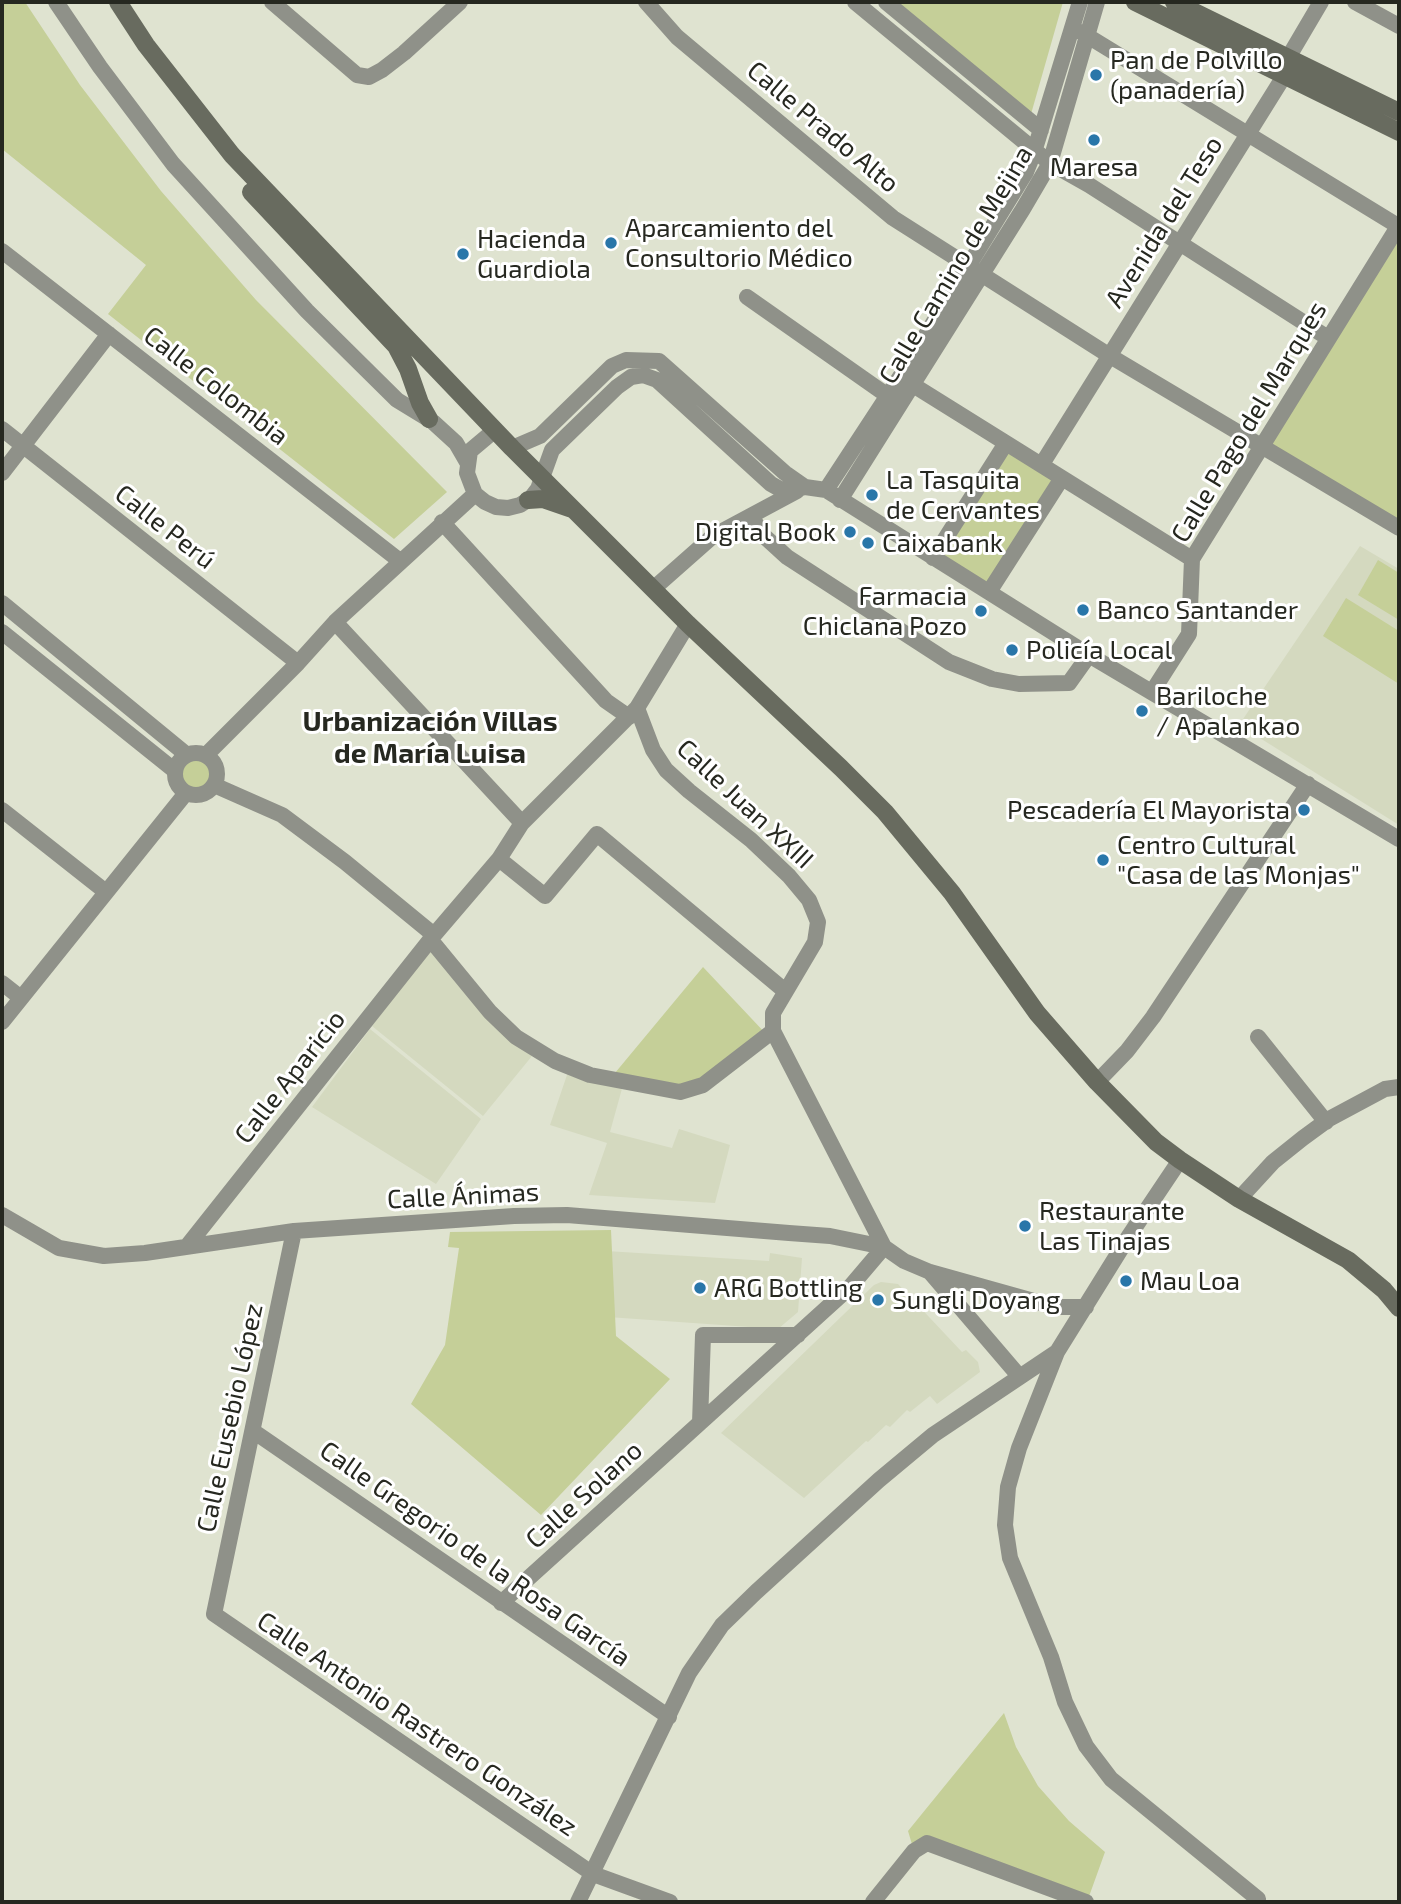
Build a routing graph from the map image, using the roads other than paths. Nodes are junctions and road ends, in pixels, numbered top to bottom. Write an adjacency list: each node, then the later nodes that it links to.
1 (56, 2): 35 (street)
2 (118, 2): 22 (main road)
3 (272, 2): 4 (street)
4 (460, 2)
5 (646, 2): 27 (street, Calle Prado Alto)
6 (855, 2): 21 (street)
7 (886, 2): 18 (street)
8 (1080, 2): 15 (street, Calle Camino de Mejina)
9 (1097, 2): 15 (street, Calle Camino de Mejina)
10 (1135, 2): 16 (main road)
11 (1174, 2): 16 (main road)
12 (1321, 2): 16 (street, Avenida del Teso)
13 (1355, 2): 14 (street)
14 (1399, 26)
15 (1080, 32): 18 (street, Calle Camino de Mejina); 20 (street); 23 (street, Calle Camino de Mejina)
16 (1286, 67): 17 (main road); 19 (main road); 20 (street, Avenida del Teso)
17 (1399, 112)
18 (1041, 130): 21 (street, Calle Camino de Mejina)
19 (1399, 132)
20 (1248, 133): 24 (street); 25 (street, Avenida del Teso)
21 (1034, 152): 23 (street); 27 (street, Calle Camino de Mejina)
22 (232, 155): 35 (main road); 37 (main road)
23 (1050, 163): 25 (street); 27 (street, Calle Camino de Mejina)
24 (1399, 225): 30 (street, Calle Pago del Marques)
25 (1181, 244): 30 (street); 31 (street, Avenida del Teso)
26 (2, 251): 29 (street, Calle Colombia)
27 (975, 270): 31 (street, Calle Prado Alto); 33 (street, Calle Camino de Mejina)
28 (747, 297): 34 (street)
29 (109, 334): 39 (street); 58 (street, Calle Colombia)
30 (1328, 338): 40 (street, Calle Pago del Marques)
31 (1110, 356): 40 (street, Calle Prado Alto); 43 (street, Avenida del Teso)
32 (643, 368): 41 (street); 45 (street); 47 (street)
33 (906, 381): 34 (street, Calle Camino de Mejina); 38 (street); 51 (street, Calle Camino de Mejina)
34 (888, 396): 48 (street, Calle Camino de Mejina)
35 (429, 419): 42 (street)
36 (2, 429): 39 (street, Calle Perú)
37 (495, 430): 41 (main road); 42 (street)
38 (1006, 443): 43 (street); 56 (street)
39 (23, 446): 44 (street); 66 (street, Calle Perú)
40 (1260, 447): 55 (street, Calle Prado Alto); 57 (street, Calle Pago del Marques)
41 (512, 448): 45 (main road)
42 (467, 462): 49 (street)
43 (1042, 464): 46 (street)
44 (2, 473)
45 (543, 477): 50 (street); 52 (main road)
46 (1062, 478): 57 (street); 60 (street)
47 (805, 487): 48 (street); 53 (street)
48 (826, 490): 51 (street)
49 (475, 494): 50 (street); 54 (street)
50 (528, 500): 52 (main road)
51 (840, 500): 56 (street)
52 (576, 510): 59 (main road)
53 (751, 516): 59 (street); 65 (street)
54 (443, 522): 58 (street); 68 (street)
55 (1399, 528)
56 (933, 558): 60 (street)
57 (1192, 559): 67 (street, Calle Pago del Marques)
58 (400, 561): 62 (street)
59 (653, 589): 63 (main road)
60 (989, 592): 65 (street)
61 (2, 603): 69 (street)
62 (335, 622): 66 (street); 76 (street)
63 (688, 624): 68 (street); 87 (main road)
64 (2, 632): 71 (street)
65 (1089, 655): 67 (street)
66 (299, 663): 70 (street)
67 (1152, 692): 72 (street)
68 (633, 713): 76 (street, Calle Aparicio); 82 (street, Calle Juan XXIII)
69 (187, 755): 70 (street); 71 (street)
70 (206, 755): 73 (street)
71 (174, 770): 74 (street)
72 (1308, 784): 77 (street); 87 (street)
73 (214, 785): 74 (street); 80 (street)
74 (186, 793): 79 (street)
75 (2, 810): 79 (street)
76 (522, 823): 78 (street, Calle Aparicio)
77 (1399, 839)
78 (499, 859): 80 (street, Calle Aparicio); 82 (street)
79 (106, 892): 83 (street)
80 (432, 937): 85 (street); 94 (street, Calle Aparicio)
81 (2, 983): 83 (street)
82 (785, 991): 85 (street, Calle Juan XXIII)
83 (21, 998): 84 (street)
84 (2, 1022)
85 (773, 1031): 95 (street)
86 (1258, 1037): 89 (street)
87 (1097, 1082): 90 (main road)
88 (1399, 1087): 89 (street)
89 (1325, 1122): 91 (street)
90 (1180, 1160): 91 (main road); 97 (street)
91 (1239, 1199): 98 (main road)
92 (2, 1215): 94 (street, Calle Ánimas)
93 (294, 1231): 94 (street, Calle Ánimas); 95 (street, Calle Ánimas); 103 (street, Calle Eusebio López)
94 (188, 1245)
95 (884, 1247): 96 (street, Calle Ánimas); 99 (street, Calle Solano)
96 (930, 1272): 97 (street, Calle Ánimas); 101 (street, Calle Ánimas)
97 (1086, 1307): 100 (street)
98 (1399, 1308)
99 (798, 1335): 102 (street, Calle Solano); 102 (street)
100 (1057, 1352): 101 (street); 108 (street)
101 (1019, 1376): 106 (street)
102 (700, 1423): 104 (street, Calle Solano)
103 (253, 1431): 104 (street, Calle Gregorio de la Rosa García); 105 (street, Calle Eusebio López)
104 (501, 1603): 106 (street, Calle Gregorio de la Rosa García)
105 (214, 1614): 107 (street, Calle Antonio Rastrero González)
106 (669, 1717): 107 (street)
107 (593, 1874): 109 (street); 110 (street, Calle Antonio Rastrero González)
108 (1257, 1901)
109 (578, 1902)
110 (670, 1902)
111 (873, 1902): 112 (street)
112 (1086, 1902)

